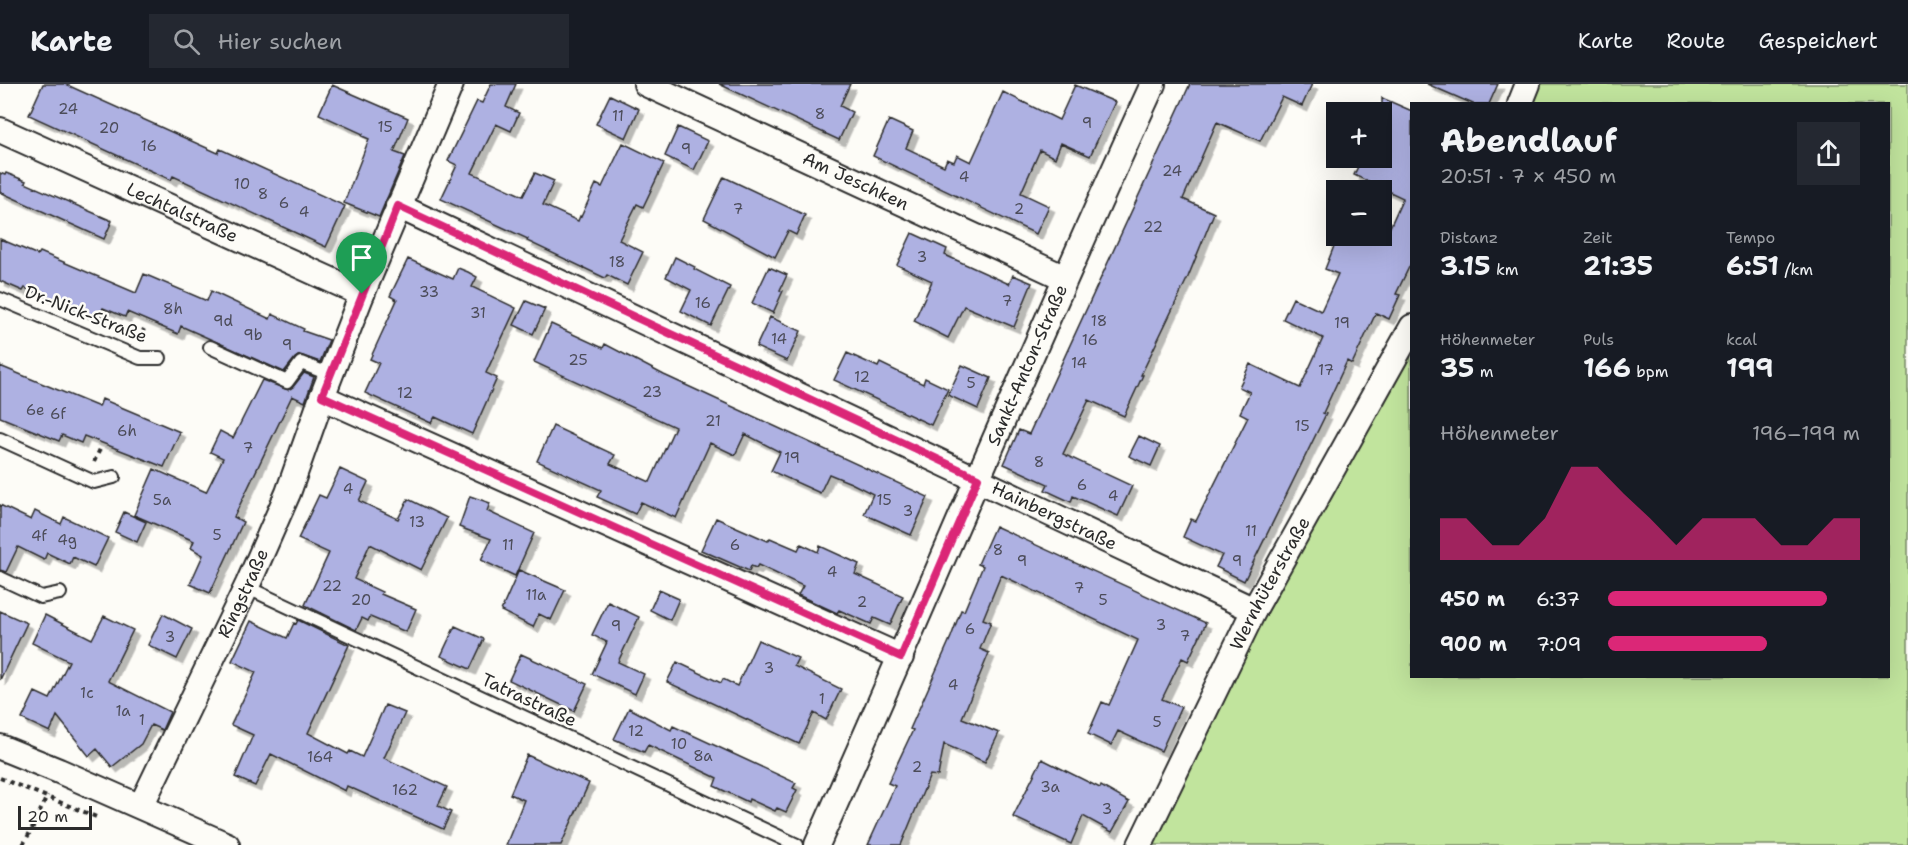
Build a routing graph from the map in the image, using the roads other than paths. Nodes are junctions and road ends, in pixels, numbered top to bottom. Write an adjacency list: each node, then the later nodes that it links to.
1 (451, 84): 7 (street, Ringstraße)
2 (646, 84): 8 (street, Am Jeschken)
3 (1528, 84): 5 (street)
4 (1146, 86): 8 (street, Sankt-Anton-Straße)
5 (1521, 102)
6 (0, 130): 9 (street, Lechtalstraße)
7 (398, 206): 9 (street, Ringstraße); 17 (street, Hainbergstraße)
8 (1065, 278): 17 (street, Sankt-Anton-Straße)
9 (362, 294): 14 (street, Ringstraße)
10 (0, 300): 13 (lane, Dr.-Nick-Straße)
11 (1410, 331): 21 (street, Wernhüterstraße)
12 (210, 347): 14 (lane)
13 (160, 358)
14 (327, 386): 19 (street, Ringstraße); 22 (street)
15 (0, 439): 16 (lane)
16 (114, 477)
17 (978, 478): 21 (street, Hainbergstraße); 22 (street, Sankt-Anton-Straße)
18 (0, 578): 20 (lane)
19 (246, 587): 24 (street, Ringstraße); 26 (lane, Tatrastraße)
20 (60, 593)
21 (1254, 610): 28 (street, Wernhüterstraße)
22 (901, 657): 27 (street, Sankt-Anton-Straße)
23 (0, 747): 24 (street)
24 (141, 806): 25 (street)
25 (227, 845)
26 (797, 845)
27 (817, 845)
28 (1140, 845)

